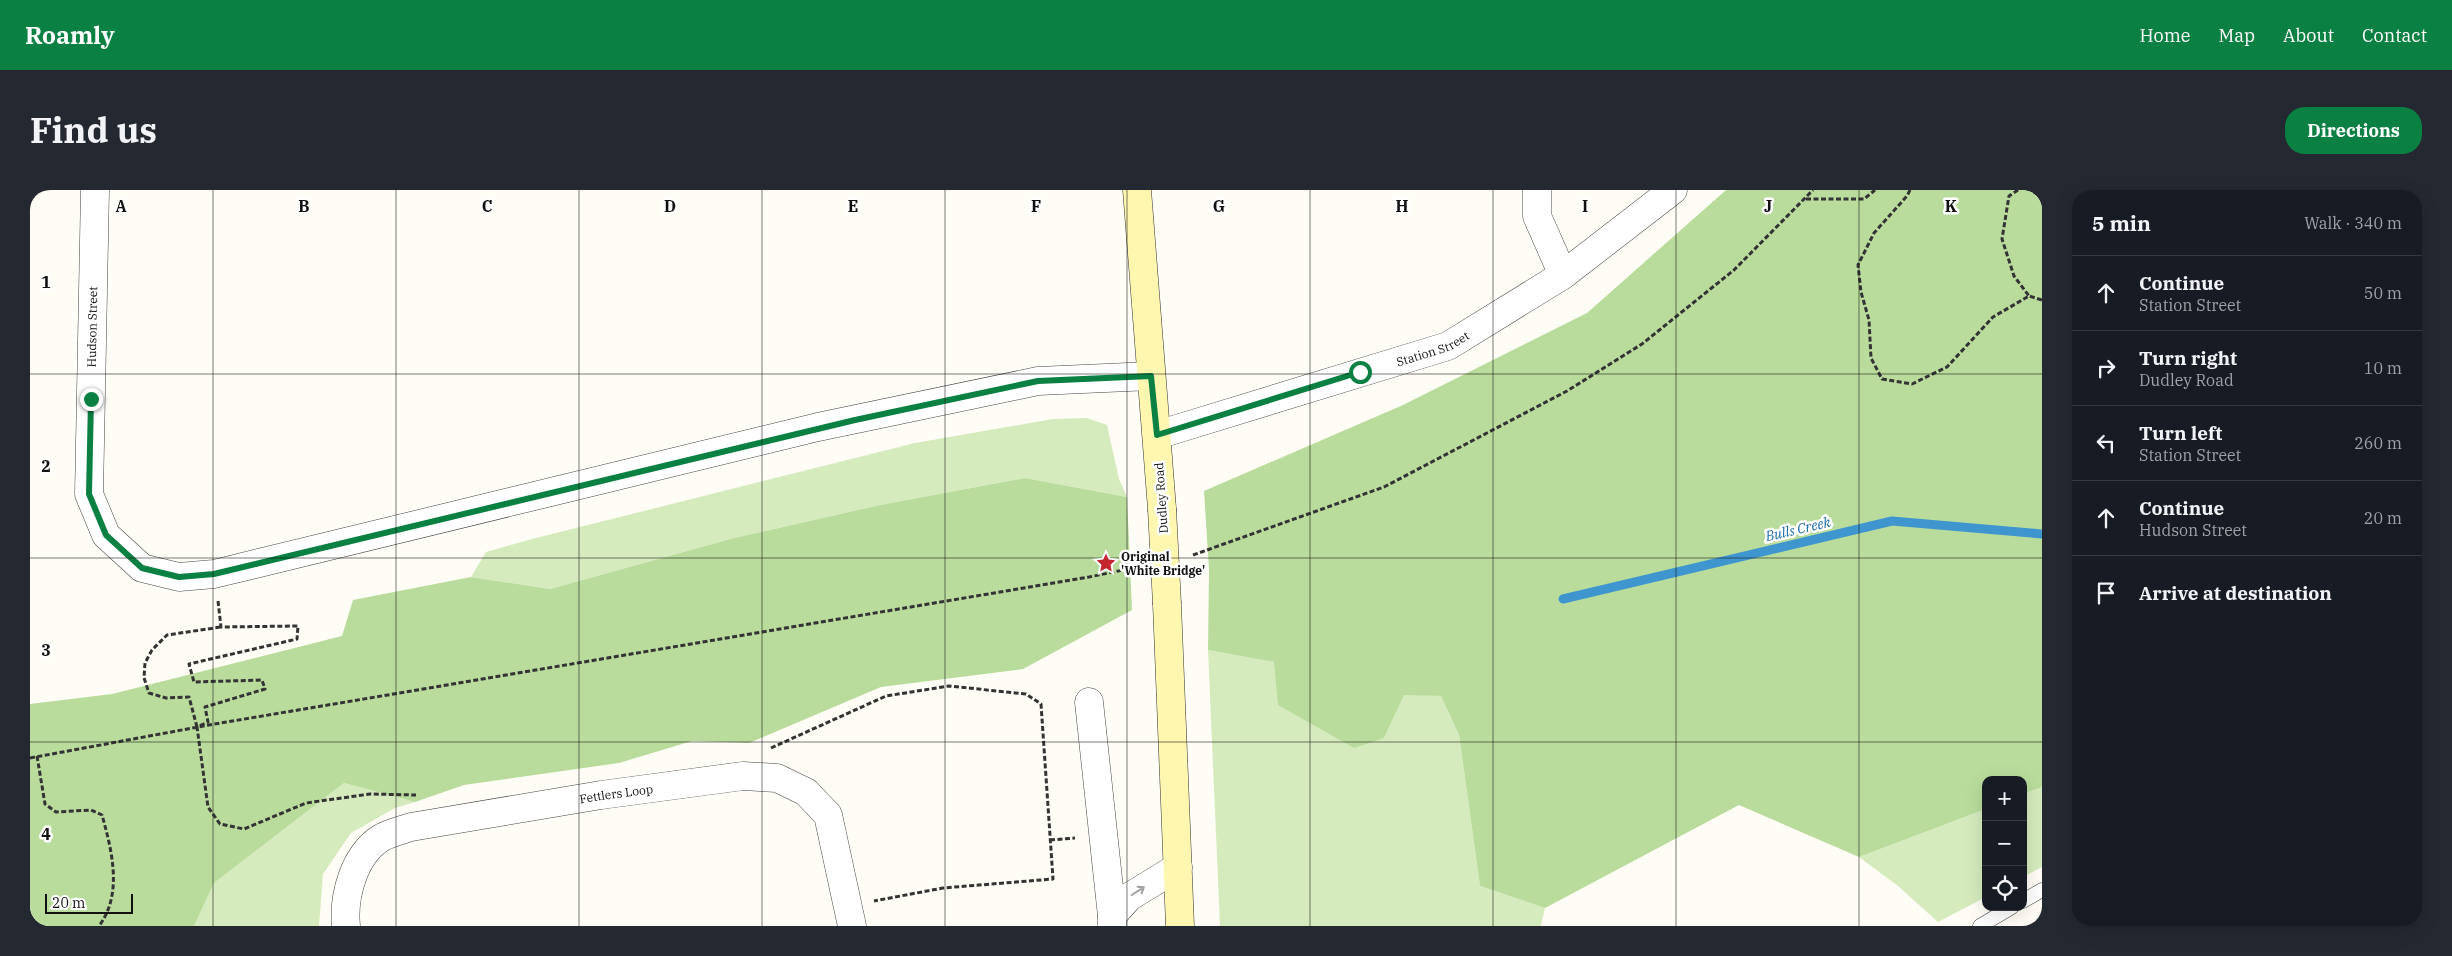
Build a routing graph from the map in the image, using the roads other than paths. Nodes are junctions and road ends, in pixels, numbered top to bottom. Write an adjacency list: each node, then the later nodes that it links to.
1 (95, 190): 6 (street, Hudson Street)
2 (1137, 190): 6 (main road, Dudley Road)
3 (1537, 190): 5 (street)
4 (1673, 190): 5 (street, Station Street)
5 (1563, 275): 7 (street, Station Street)
6 (1151, 376): 7 (main road, Dudley Road)
7 (1157, 435): 9 (main road, Dudley Road, bridge)
8 (1089, 702): 13 (street)
9 (1178, 867): 13 (street, one-way to 9); 16 (main road, Dudley Road)
10 (2042, 890): 11 (lane)
11 (2027, 899)
12 (2005, 911): 17 (lane)
13 (1112, 921)
14 (346, 926): 15 (street, Fettlers Loop)
15 (852, 926)
16 (1180, 926)
17 (1980, 926)

